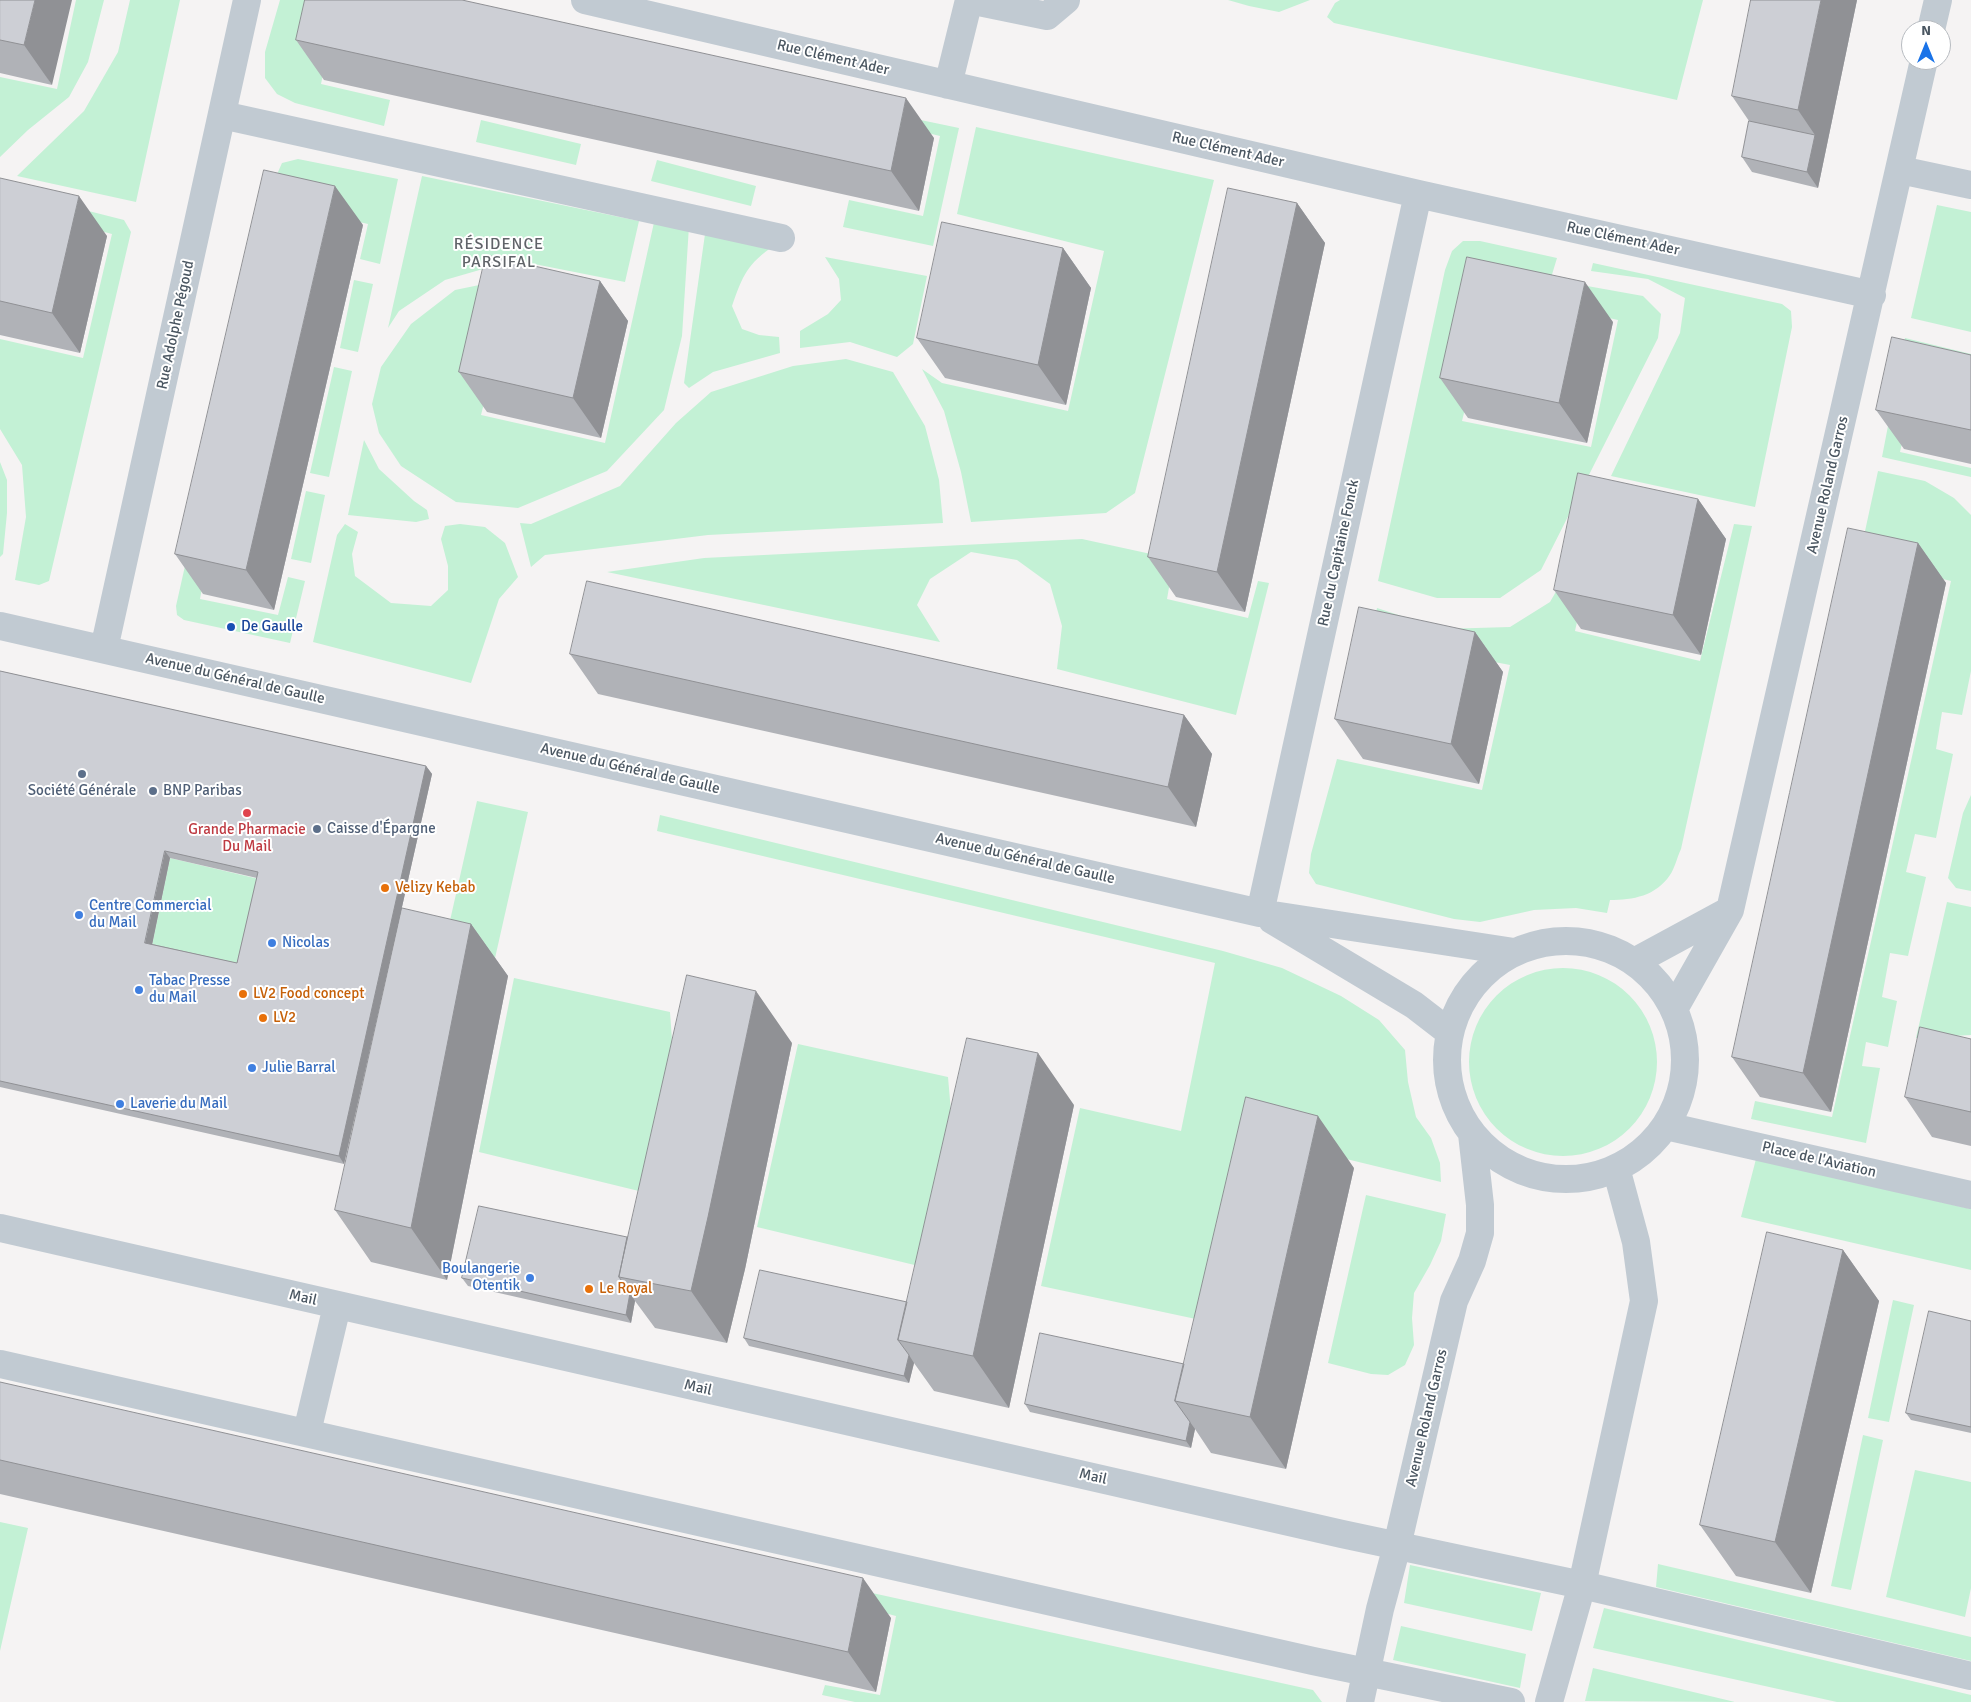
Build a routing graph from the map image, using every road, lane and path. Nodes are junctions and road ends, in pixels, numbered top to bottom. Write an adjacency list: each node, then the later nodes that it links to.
1 (247, 0): 8 (street, Rue Adolphe Pégoud)
2 (585, 0): 7 (street, Rue Clément Ader)
3 (1066, 0): 7 (street)
4 (1938, 0): 5 (street)
5 (1933, 20)
6 (1922, 70): 9 (street, Avenue Roland Garros)
7 (948, 84): 11 (street, Rue Clément Ader)
8 (222, 115): 12 (street); 15 (street, Rue Adolphe Pégoud)
9 (1900, 170): 10 (street); 13 (street, Avenue Roland Garros)
10 (1971, 185)
11 (1418, 194): 13 (street, Rue Clément Ader); 17 (street, Rue du Capitaine Fonck)
12 (781, 238)
13 (1872, 295): 16 (street, Avenue Roland Garros)
14 (0, 626): 15 (street, Avenue du Général de Gaulle)
15 (104, 649): 17 (street, Avenue du Général de Gaulle)
16 (1730, 910): 19 (street); 20 (street, Avenue Roland Garros)
17 (1260, 912): 18 (street, Avenue du Général de Gaulle); 21 (street, Avenue du Général de Gaulle)
18 (1514, 952): 19 (street); 21 (street)
19 (1634, 962): 20 (street)
20 (1674, 1009): 22 (street)
21 (1449, 1032): 23 (street)
22 (1666, 1126): 24 (street); 25 (street, Place de l'Aviation)
23 (1472, 1134): 24 (street); 30 (street, Avenue Roland Garros)
24 (1616, 1168): 31 (street)
25 (1971, 1195)
26 (0, 1228): 27 (street, Mail)
27 (337, 1306): 29 (street); 30 (street, Mail)
28 (0, 1364): 29 (street)
29 (307, 1432): 32 (street)
30 (1397, 1546): 31 (street, Mail); 32 (street, Avenue Roland Garros)
31 (1582, 1584): 33 (street, Mail); 36 (street)
32 (1367, 1672): 34 (street, Avenue Roland Garros); 35 (street)
33 (1971, 1676)
34 (1360, 1702)
35 (1511, 1702)
36 (1549, 1702)

